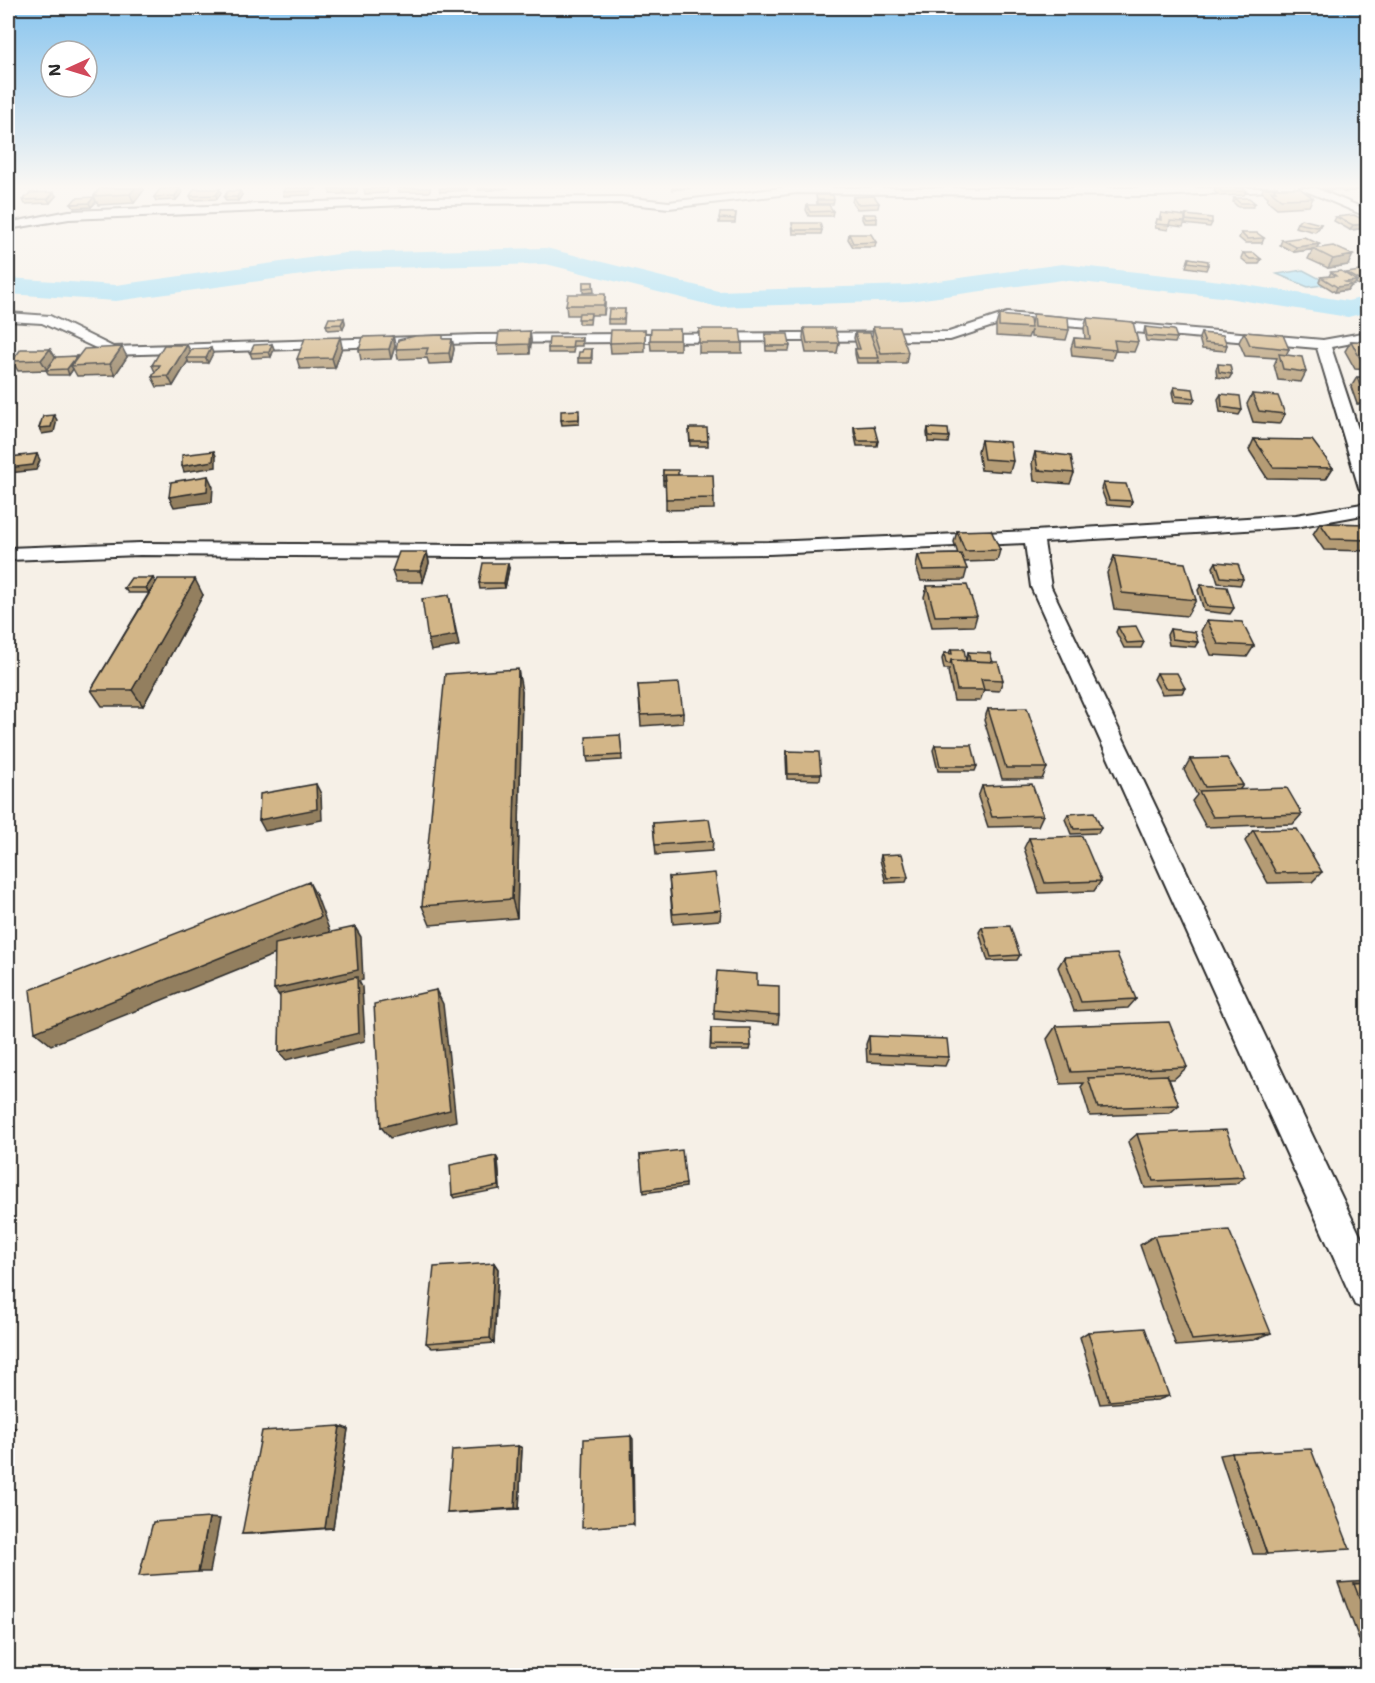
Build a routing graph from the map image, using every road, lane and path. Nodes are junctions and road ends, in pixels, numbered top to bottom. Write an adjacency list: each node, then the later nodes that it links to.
1 (8, 317): 3 (street)
2 (1368, 336): 3 (street)
3 (1323, 344): 4 (street)
4 (1368, 488)
5 (1368, 508): 6 (street)
6 (1035, 537): 7 (street); 8 (street)
7 (8, 554)
8 (1368, 1292)

